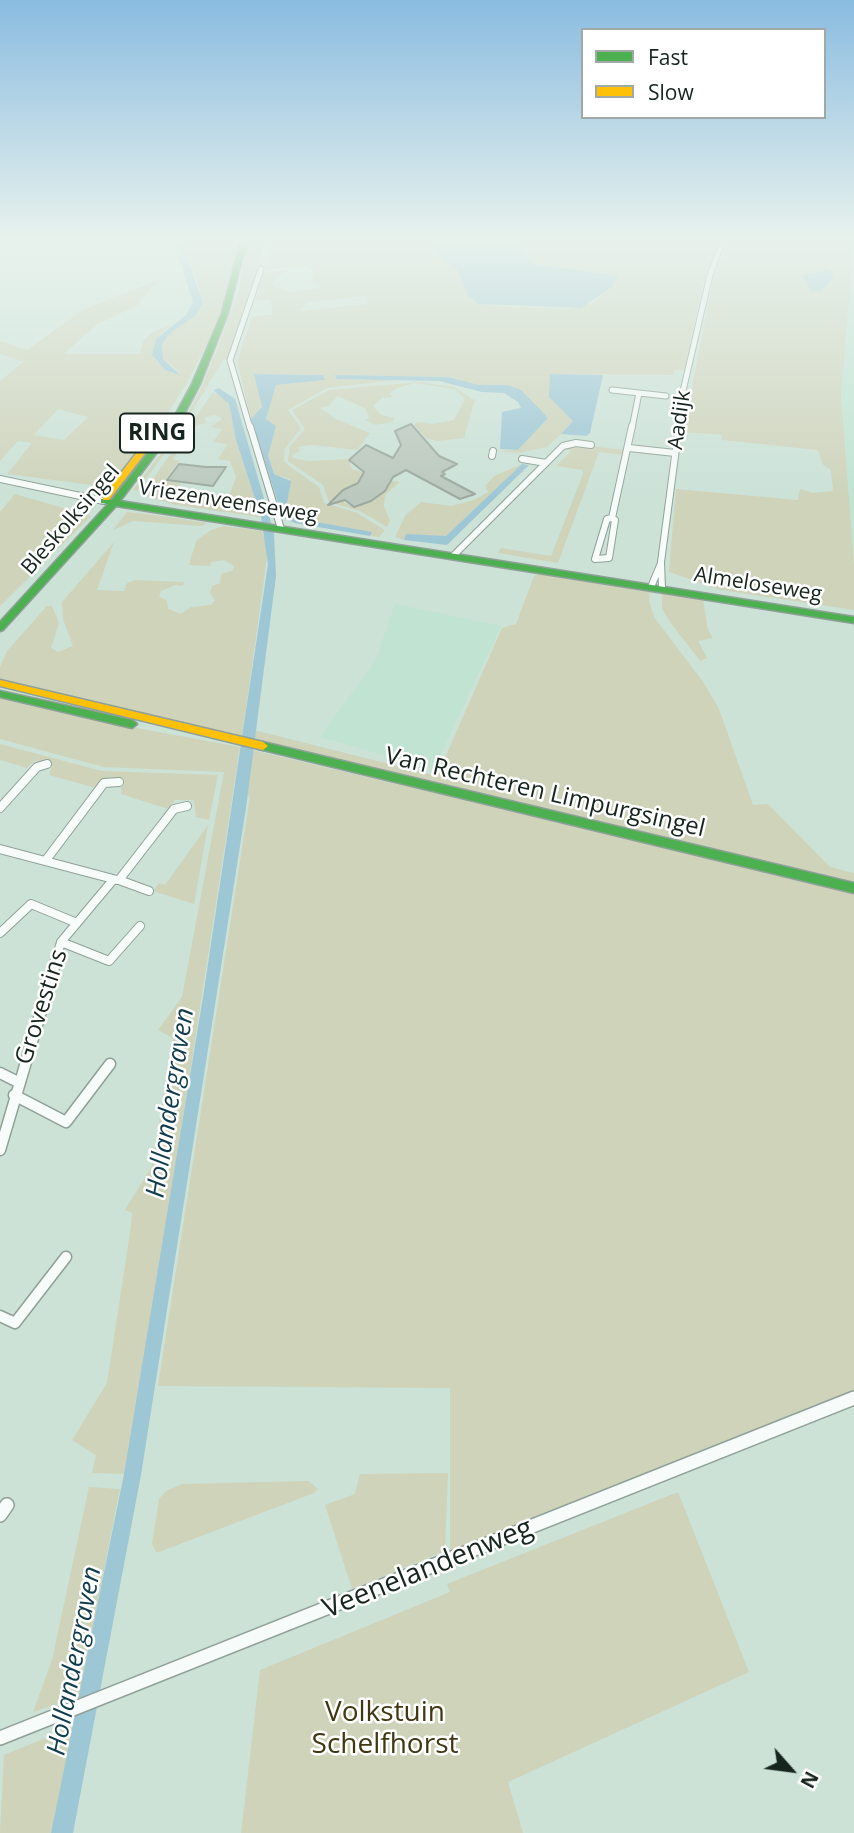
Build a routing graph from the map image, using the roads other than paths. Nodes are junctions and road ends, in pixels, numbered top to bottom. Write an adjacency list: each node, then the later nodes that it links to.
1 (218, 326): 13 (main road, Bleskolksingel / RING)
2 (242, 326): 15 (street)
3 (698, 326): 9 (street, Aadijk)
4 (612, 390): 5 (street)
5 (639, 393): 6 (street); 8 (street)
6 (666, 396)
7 (591, 445): 11 (street)
8 (629, 448): 9 (street); 14 (street)
9 (675, 453): 17 (street, Aadijk)
10 (522, 459): 11 (street)
11 (546, 463): 16 (street)
12 (0, 479): 13 (street, Vriezenveenseweg)
13 (109, 502): 15 (main road, Vriezenveenseweg); 18 (main road, Bleskolksingel / RING); 20 (main road, Bleskolksingel / RING)
14 (612, 518): 14 (street)
15 (278, 528): 16 (main road, Vriezenveenseweg)
16 (453, 556): 17 (main road, Vriezenveenseweg)
17 (656, 588): 19 (main road, Almeloseweg)
18 (0, 614)
19 (854, 620)
20 (0, 628)
21 (0, 683): 23 (main road, Van Rechteren Limpurgsingel)
22 (0, 695): 23 (main road, Van Rechteren Limpurgsingel)
23 (232, 740): 31 (main road, Van Rechteren Limpurgsingel)
24 (47, 764): 27 (street)
25 (119, 782): 29 (street)
26 (187, 806): 30 (street, Grovestins)
27 (0, 808)
28 (1, 850): 29 (street)
29 (46, 860): 30 (street)
30 (116, 880): 32 (street); 33 (street, Grovestins)
31 (854, 888)
32 (149, 891)
33 (77, 923): 35 (street); 36 (street, Grovestins)
34 (139, 926): 36 (street)
35 (0, 933)
36 (61, 942): 39 (street, Grovestins)
37 (110, 1064): 40 (street)
38 (0, 1073): 39 (street)
39 (18, 1082): 40 (street, Grovestins)
40 (14, 1095): 41 (street, Grovestins)
41 (0, 1150)
42 (66, 1257): 43 (street)
43 (0, 1316)
44 (854, 1398): 45 (street, Veenelandenweg)
45 (0, 1738)

